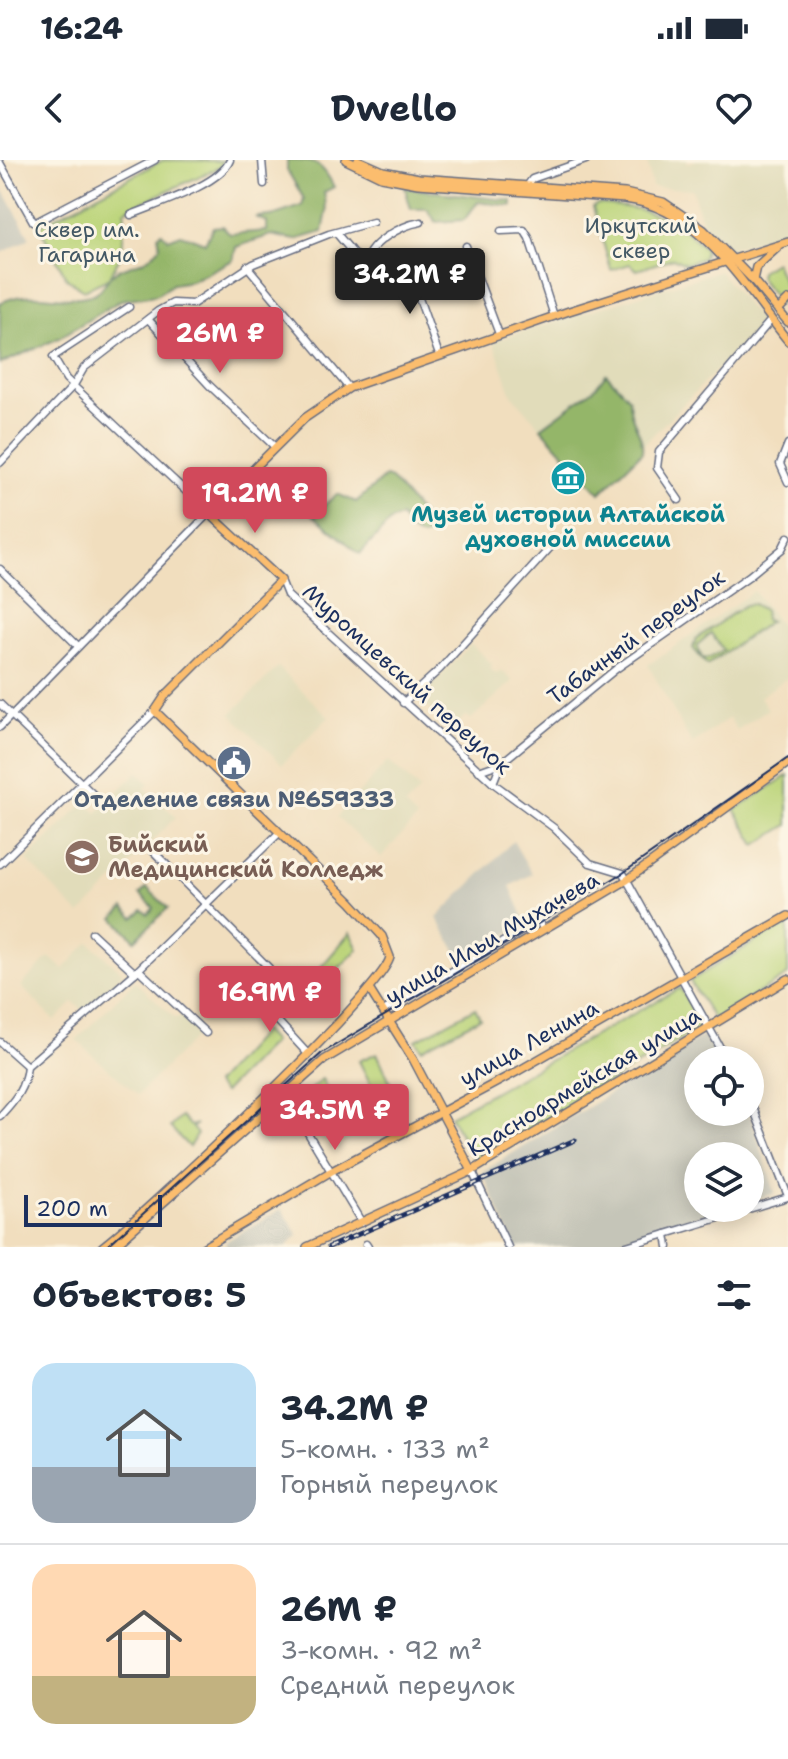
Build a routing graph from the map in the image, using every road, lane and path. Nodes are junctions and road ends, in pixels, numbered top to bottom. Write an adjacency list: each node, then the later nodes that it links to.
1 (155, 160): 7 (street)
2 (230, 160): 10 (street)
3 (262, 160): 8 (street)
4 (346, 160): 17 (main road)
5 (358, 160): 9 (main road)
6 (586, 160): 9 (street)
7 (0, 163)
8 (264, 184)
9 (527, 186): 17 (main road)
10 (131, 215)
11 (373, 222): 14 (street)
12 (421, 222): 19 (street)
13 (501, 231): 27 (street)
14 (337, 234): 18 (street); 19 (street)
15 (784, 244): 17 (main road); 21 (main road)
16 (466, 246): 31 (street)
17 (728, 262): 21 (main road); 23 (main road); 27 (main road)
18 (247, 266): 28 (street); 35 (street)
19 (365, 267): 22 (street)
20 (408, 267): 33 (street)
21 (753, 280): 23 (main road); 26 (main road)
22 (372, 281)
23 (744, 286): 29 (main road)
24 (788, 300): 26 (main road)
25 (129, 307): 34 (street, Муромцевский переулок)
26 (778, 310): 30 (main road)
27 (554, 316): 31 (main road)
28 (148, 319): 34 (street); 37 (street)
29 (771, 320): 32 (main road); 40 (street)
30 (788, 322)
31 (499, 334): 33 (main road)
32 (788, 341)
33 (439, 355): 35 (main road)
34 (74, 385): 38 (street); 41 (street, Муромцевский переулок)
35 (349, 388): 37 (main road)
36 (788, 444): 39 (street)
37 (275, 447): 41 (main road)
38 (0, 463)
39 (788, 482)
40 (679, 500)
41 (209, 513): 45 (main road, Муромцевский переулок); 46 (street)
42 (788, 537): 52 (street, Табачный переулок)
43 (558, 539): 47 (street)
44 (0, 569): 46 (street)
45 (281, 580): 47 (street, Муромцевский переулок); 49 (main road)
46 (78, 646): 50 (street)
47 (403, 703): 54 (street, Муромцевский переулок)
48 (0, 704): 50 (street)
49 (155, 711): 55 (street); 58 (main road)
50 (11, 715): 51 (street); 55 (street)
51 (0, 727)
52 (501, 763): 54 (street, Табачный переулок); 56 (street, Табачный переулок)
53 (788, 763): 61 (main road, улица Ильи Мухачева)
54 (479, 771): 56 (street, Муромцевский переулок)
55 (81, 783): 57 (street); 60 (street)
56 (493, 783): 61 (street, Муромцевский переулок)
57 (105, 806)
58 (279, 833): 62 (street); 70 (main road, улица Ильи Мухачева)
59 (148, 846): 62 (street)
60 (0, 864)
61 (627, 880): 64 (main road, улица Ильи Мухачева); 68 (street)
62 (207, 905): 66 (street); 67 (street)
63 (788, 916): 68 (main road, улица Ленина)
64 (543, 929): 72 (street); 73 (main road, улица Ильи Мухачева)
65 (92, 933): 66 (street)
66 (137, 972): 75 (street); 80 (street)
67 (269, 976)
68 (681, 979): 74 (street); 82 (main road, улица Ленина)
69 (788, 979): 74 (main road, Красноармейская улица)
70 (369, 989): 72 (main road); 78 (main road, улица Ильи Мухачева)
71 (254, 995): 78 (street)
72 (383, 1011): 73 (main road)
73 (390, 1019): 79 (main road, улица Ильи Мухачева); 82 (main road)
74 (708, 1027): 77 (street); 85 (main road, Красноармейская улица)
75 (206, 1033)
76 (0, 1042): 80 (street)
77 (719, 1046)
78 (307, 1053): 79 (main road); 88 (main road, улица Ильи Мухачева)
79 (318, 1064): 81 (main road, улица Ильи Мухачева)
80 (27, 1066): 83 (street)
81 (285, 1095): 86 (street); 88 (main road, улица Ильи Мухачева)
82 (441, 1113): 85 (main road); 86 (main road, улица Ленина)
83 (0, 1116)
84 (760, 1126): 87 (street)
85 (472, 1171): 89 (main road, Красноармейская улица); 95 (street)
86 (330, 1172): 89 (street); 93 (main road, улица Ленина)
87 (788, 1197): 90 (street)
88 (160, 1202): 91 (main road, улица Ильи Мухачева); 92 (main road, улица Ильи Мухачева)
89 (362, 1223): 94 (main road, Красноармейская улица)
90 (666, 1234): 96 (street); 97 (street)
91 (102, 1247)
92 (113, 1247)
93 (204, 1247)
94 (307, 1247)
95 (508, 1247)
96 (623, 1247)
97 (668, 1247)

